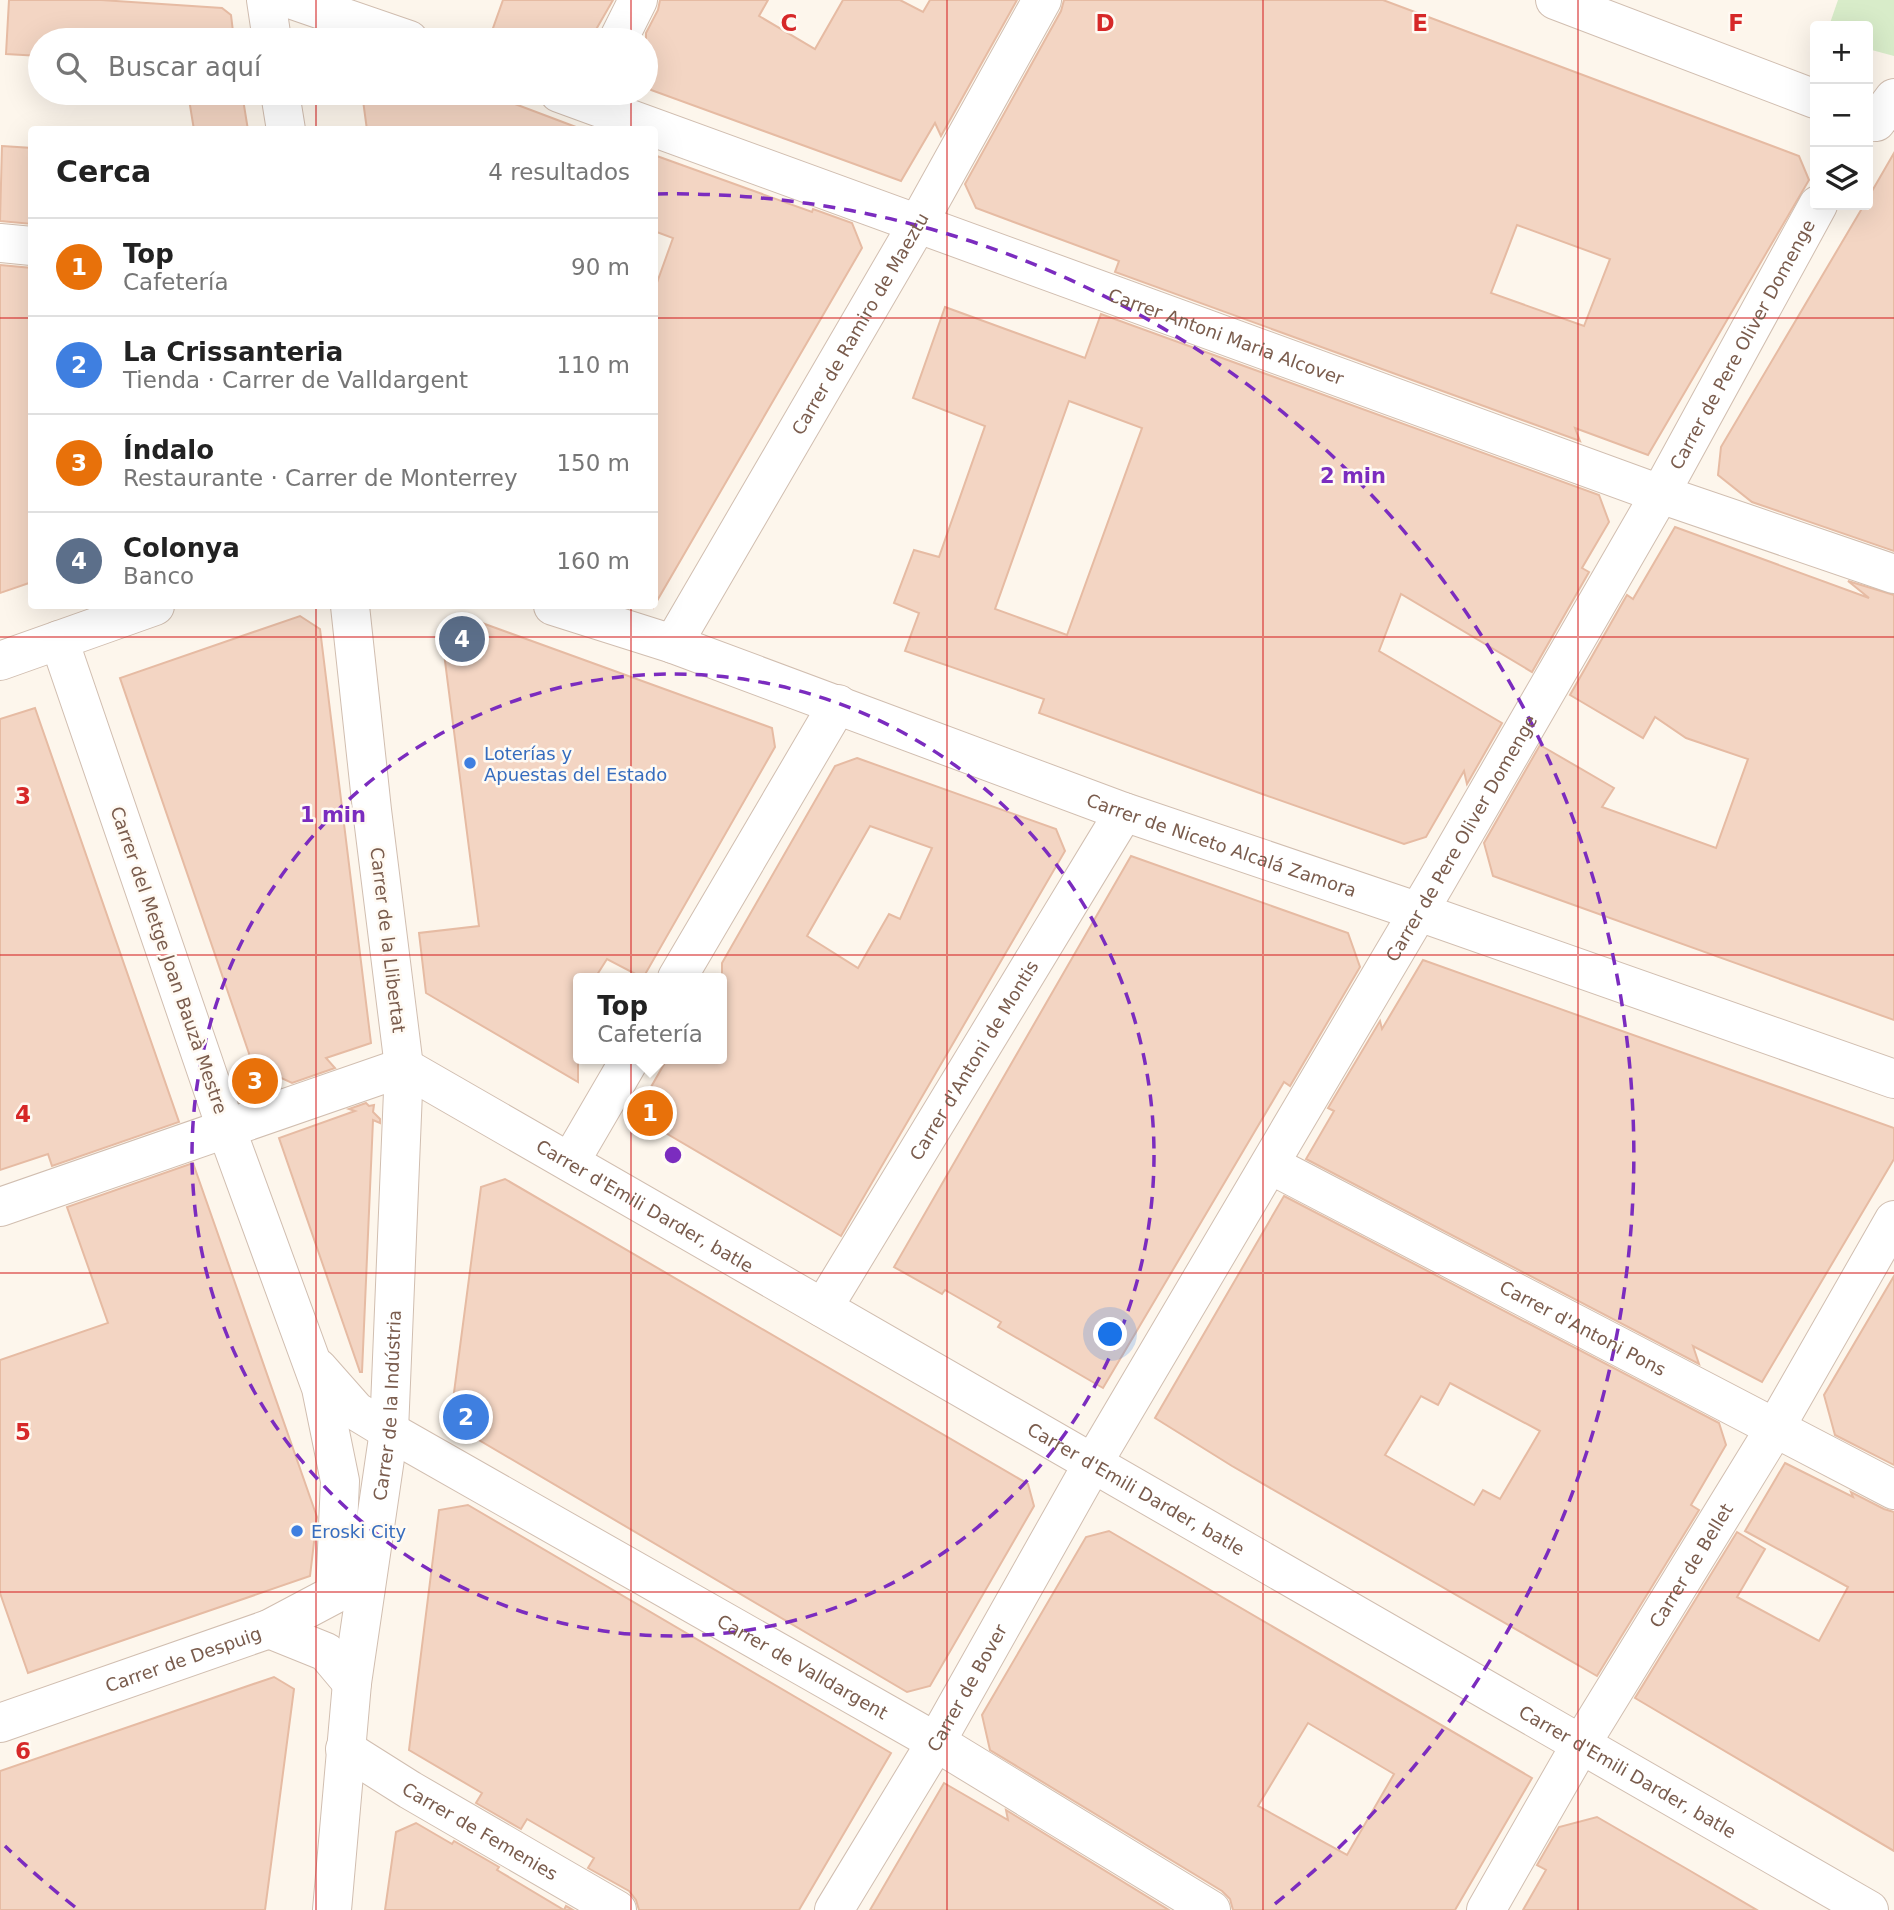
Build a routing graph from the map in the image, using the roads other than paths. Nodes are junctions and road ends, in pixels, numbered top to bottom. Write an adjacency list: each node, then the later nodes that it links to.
1 (266, 0): 6 (street)
2 (293, 0): 7 (street)
3 (638, 0): 8 (street)
4 (1042, 0): 16 (street, Carrer de Ramiro de Maeztu)
5 (1555, 0): 9 (street)
6 (270, 28)
7 (374, 28)
8 (624, 28)
9 (1810, 97)
10 (282, 105): 12 (street)
11 (603, 105): 13 (street, Carrer Antoni Maria Alcover)
12 (285, 126)
13 (658, 126)
14 (658, 126): 16 (street, Carrer Antoni Maria Alcover)
15 (1815, 210): 19 (street, Carrer de Pere Oliver Domenge)
16 (917, 225): 19 (street, Carrer Antoni Maria Alcover); 25 (street, Carrer de Ramiro de Maeztu)
17 (0, 243): 18 (street)
18 (28, 246)
19 (1660, 494): 20 (street, Carrer Antoni Maria Alcover); 29 (street, Carrer de Pere Oliver Domenge)
20 (1894, 574)
21 (147, 609): 24 (street)
22 (350, 609): 32 (street, Carrer de la Llibertat)
23 (562, 609): 25 (street, Carrer de Niceto Alcalá Zamora)
24 (60, 640): 26 (street); 34 (street, Carrer del Metge Joan Bauzà Mestre)
25 (673, 644): 27 (street, Carrer de Niceto Alcalá Zamora)
26 (0, 661)
27 (838, 705): 28 (street, Carrer de Niceto Alcalá Zamora); 30 (street)
28 (1124, 812): 29 (street, Carrer de Niceto Alcalá Zamora); 39 (street, Carrer d'Antoni de Montis)
29 (1419, 912): 33 (street, Carrer de Niceto Alcalá Zamora); 36 (street, Carrer de Pere Oliver Domenge)
30 (680, 973)
31 (627, 1064): 35 (street)
32 (404, 1067): 34 (street); 35 (street, Carrer d'Emili Darder, batle); 42 (street, Carrer de la Indústria)
33 (1894, 1079)
34 (226, 1128): 37 (street); 40 (street, Carrer del Metge Joan Bauzà Mestre)
35 (570, 1162): 39 (street, Carrer d'Emili Darder, batle)
36 (1271, 1165): 41 (street, Carrer d'Antoni Pons); 43 (street, Carrer de Pere Oliver Domenge)
37 (0, 1207)
38 (1894, 1220): 41 (street, Carrer de Bellet)
39 (823, 1308): 43 (street, Carrer d'Emili Darder, batle)
40 (309, 1358): 42 (street, Carrer del Metge Joan Bauzà Mestre); 45 (street, Carrer del Metge Joan Bauzà Mestre)
41 (1775, 1428): 44 (street, Carrer d'Antoni Pons); 49 (street, Carrer de Bellet)
42 (389, 1431): 46 (street, Carrer de la Indústria); 48 (street, Carrer de Valldargent)
43 (1093, 1463): 48 (street, Carrer de Bover); 49 (street, Carrer d'Emili Darder, batle)
44 (1894, 1490)
45 (269, 1629): 46 (street, Carrer de Despuig); 47 (street, Carrer de Despuig)
46 (352, 1684): 50 (street, Carrer de la Indústria)
47 (2, 1715)
48 (936, 1742): 53 (street, Carrer de Bover); 54 (street, Carrer de Valldargent)
49 (1581, 1744): 55 (street, Carrer de Bellet); 56 (street, Carrer d'Emili Darder, batle)
50 (345, 1749): 51 (street, Carrer de la Indústria); 52 (street, Carrer de Femenies)
51 (332, 1910)
52 (617, 1910)
53 (834, 1910)
54 (1211, 1910)
55 (1486, 1910)
56 (1869, 1910)

